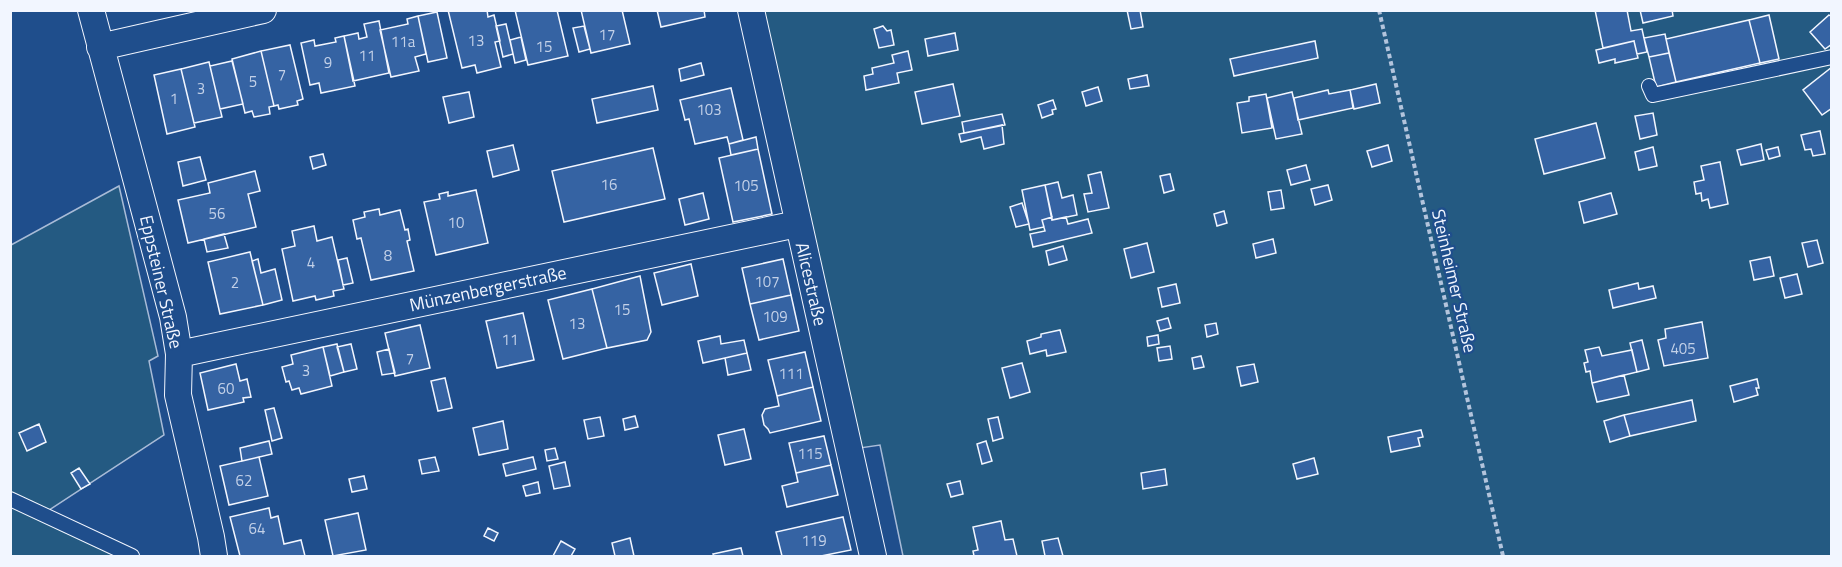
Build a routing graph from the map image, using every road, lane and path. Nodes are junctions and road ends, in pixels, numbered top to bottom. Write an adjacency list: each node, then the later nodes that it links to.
1 (91, 10): 5 (street, Eppsteiner Straße)
2 (751, 10): 8 (street, Alicestraße)
3 (1379, 10): 14 (path, Steinheimer Straße)
4 (258, 11): 5 (street)
5 (100, 47): 9 (street, Eppsteiner Straße)
6 (1832, 57): 7 (lane)
7 (1649, 86)
8 (797, 224): 9 (street, Münzenbergerstraße); 13 (street, Alicestraße)
9 (179, 354): 12 (street, Eppsteiner Straße)
10 (10, 499): 11 (lane)
11 (132, 556)
12 (214, 556)
13 (873, 556)
14 (1503, 556)

